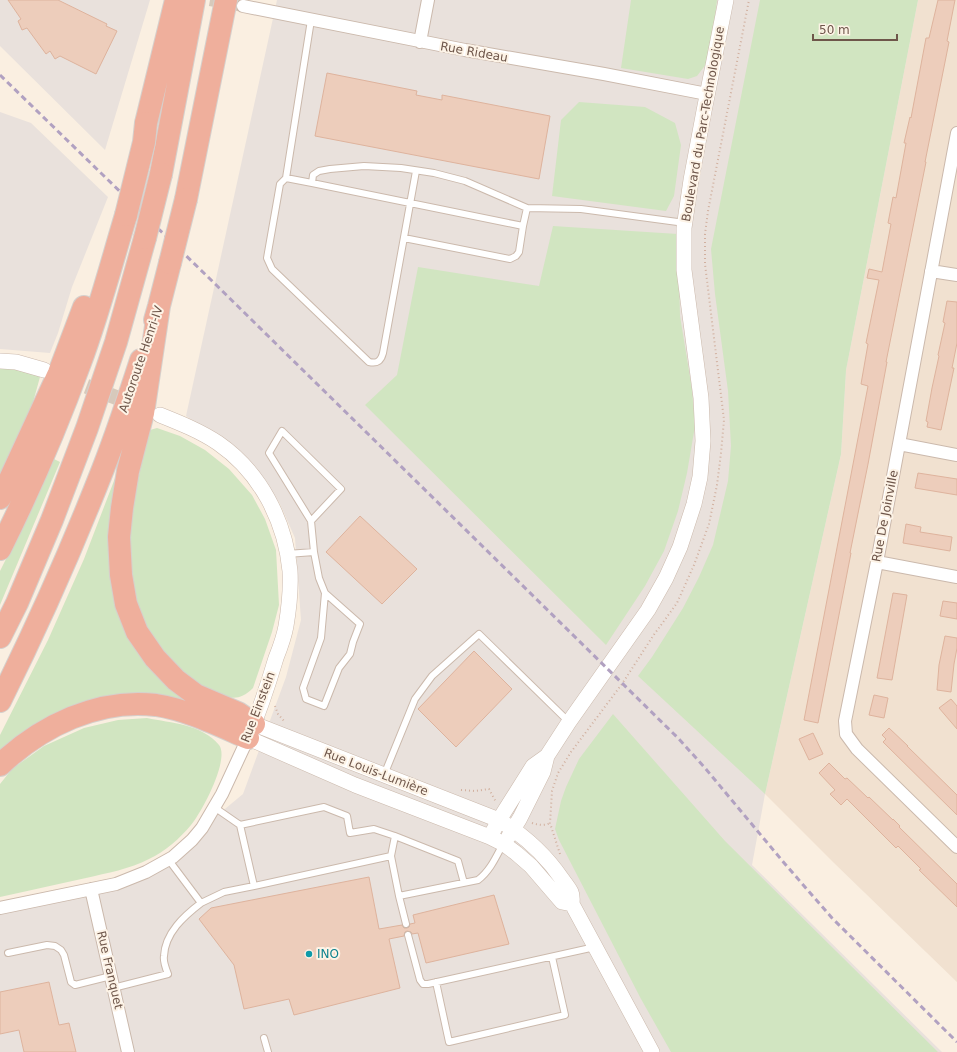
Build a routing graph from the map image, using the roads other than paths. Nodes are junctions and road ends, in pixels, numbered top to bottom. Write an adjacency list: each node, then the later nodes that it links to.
1 (176, 0): 15 (highway, bridge)
2 (194, 0): 35 (highway, bridge)
3 (428, 0): 7 (street)
4 (726, 0): 8 (street, Boulevard du Parc-Technologique)
5 (234, 3): 6 (street, Rue Rideau); 21 (highway, Autoroute Henri-IV, bridge)
6 (310, 20): 7 (street, Rue Rideau); 11 (lane)
7 (420, 42): 8 (street, Rue Rideau)
8 (707, 94): 16 (street, Boulevard du Parc-Technologique)
9 (956, 139): 19 (street, Rue De Joinville)
10 (416, 171): 12 (lane); 13 (lane); 14 (lane)
11 (286, 178): 12 (lane); 18 (lane)
12 (312, 183): 13 (lane)
13 (411, 203): 17 (lane); 18 (lane)
14 (527, 208): 16 (lane); 17 (lane)
15 (122, 213): 27 (highway); 29 (highway)
16 (685, 223): 37 (street, Boulevard du Parc-Technologique)
17 (523, 226): 18 (lane)
18 (404, 238)
19 (931, 271): 20 (street); 25 (street, Rue De Joinville)
20 (957, 275)
21 (159, 306): 36 (highway, Autoroute Henri-IV); 38 (highway)
22 (0, 360): 23 (street)
23 (44, 370)
24 (160, 415): 31 (street, Rue Einstein)
25 (899, 444): 26 (street); 32 (street, Rue De Joinville)
26 (957, 455)
27 (0, 498)
28 (311, 521): 28 (lane); 30 (lane)
29 (0, 549)
30 (314, 552): 31 (lane); 34 (lane)
31 (288, 554): 38 (street, Rue Einstein)
32 (877, 562): 33 (street); 48 (street, Rue De Joinville)
33 (957, 577)
34 (325, 593): 34 (lane)
35 (0, 637)
36 (0, 701)
37 (569, 722): 39 (street, Boulevard du Parc-Technologique); 41 (lane)
38 (251, 731): 40 (highway); 41 (street, Rue Louis-Lumière); 42 (street, Rue Einstein); 47 (street, Rue Louis-Lumière)
39 (547, 756): 43 (street, Boulevard du Parc-Technologique); 45 (street, Boulevard du Parc-Technologique)
40 (0, 765)
41 (384, 775): 43 (street, Rue Louis-Lumière)
42 (214, 807): 44 (lane); 50 (street, Rue Einstein)
43 (499, 820): 45 (street); 47 (street, Boulevard du Parc-Technologique)
44 (240, 825): 46 (lane); 52 (lane)
45 (513, 828): 47 (street, Boulevard du Parc-Technologique); 56 (street)
46 (394, 836): 49 (lane); 51 (lane)
47 (497, 841): 51 (lane); 56 (street)
48 (957, 847)
49 (391, 856): 52 (lane); 54 (lane)
50 (168, 859): 53 (street, Rue Einstein); 55 (lane)
51 (464, 883): 54 (lane)
52 (254, 886): 55 (lane)
53 (91, 889): 57 (street, Rue Einstein); 63 (street, Rue Franquet)
54 (399, 896): 58 (lane)
55 (200, 903): 63 (lane)
56 (572, 904): 60 (street)
57 (0, 908)
58 (406, 924)
59 (408, 935): 64 (lane)
60 (595, 947): 62 (lane); 68 (street)
61 (8, 953): 63 (lane)
62 (552, 957): 64 (lane); 64 (lane)
63 (112, 982): 66 (street, Rue Franquet)
64 (436, 982)
65 (264, 1038): 67 (lane)
66 (128, 1052)
67 (268, 1052)
68 (652, 1052)

